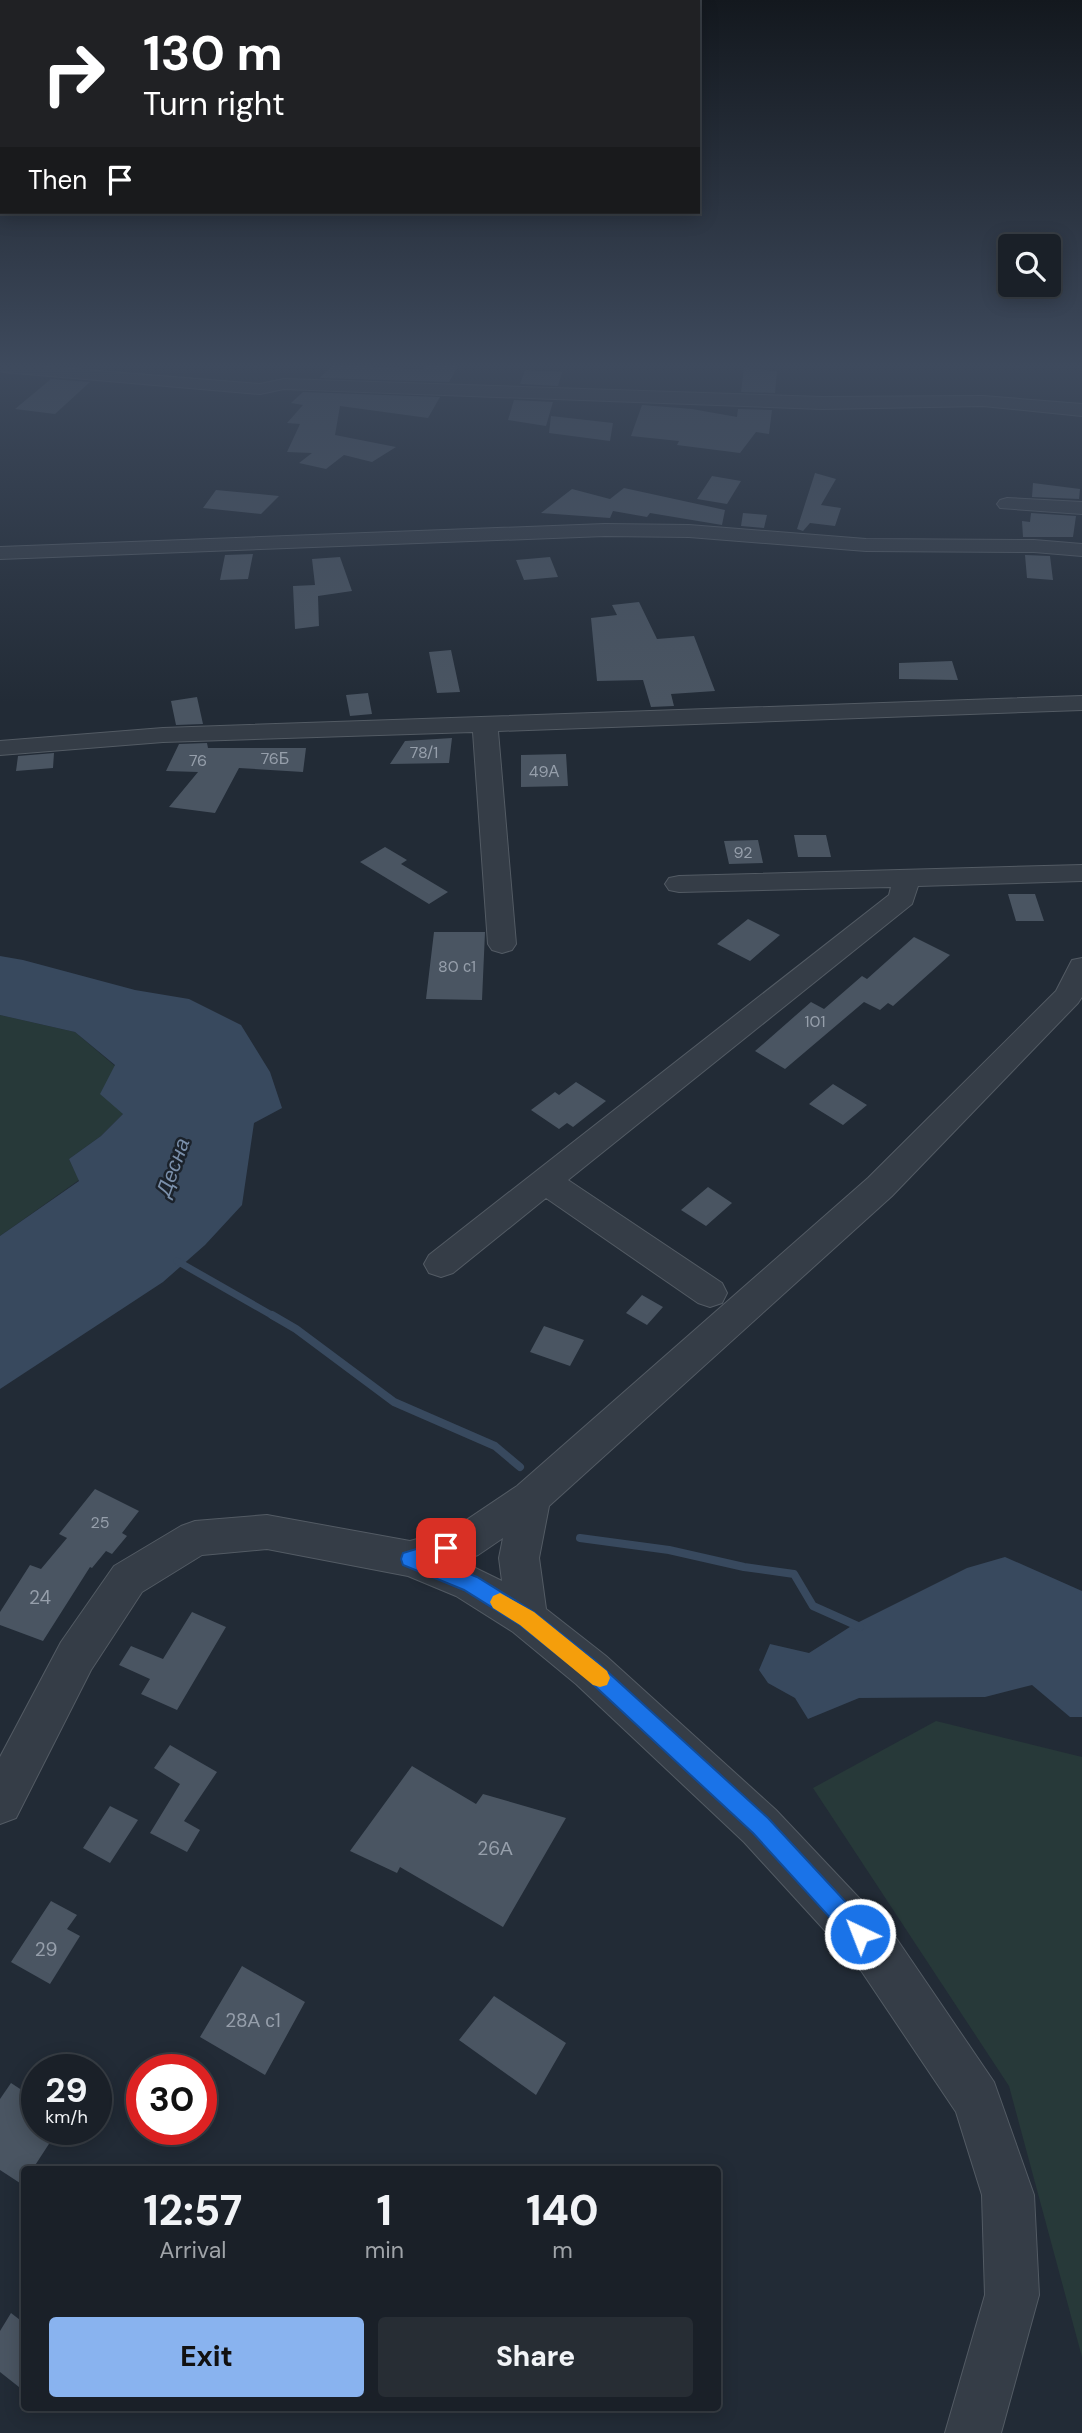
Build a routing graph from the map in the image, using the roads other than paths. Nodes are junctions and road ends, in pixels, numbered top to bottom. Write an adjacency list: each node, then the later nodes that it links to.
1 (1007, 504): 2 (street)
2 (1082, 508)
3 (1082, 550): 4 (street)
4 (0, 553)
5 (1082, 703): 6 (street)
6 (485, 724): 7 (street); 11 (street)
7 (0, 748)
8 (1082, 873): 9 (street)
9 (906, 878): 10 (street); 13 (street)
10 (679, 884)
11 (502, 944)
12 (1082, 967): 16 (street)
13 (545, 1181): 14 (street); 15 (street)
14 (441, 1264)
15 (710, 1293)
16 (531, 1498): 17 (street); 18 (street)
17 (410, 1559): 18 (street); 19 (street)
18 (527, 1619): 20 (street)
19 (0, 1801)
20 (973, 2433)

